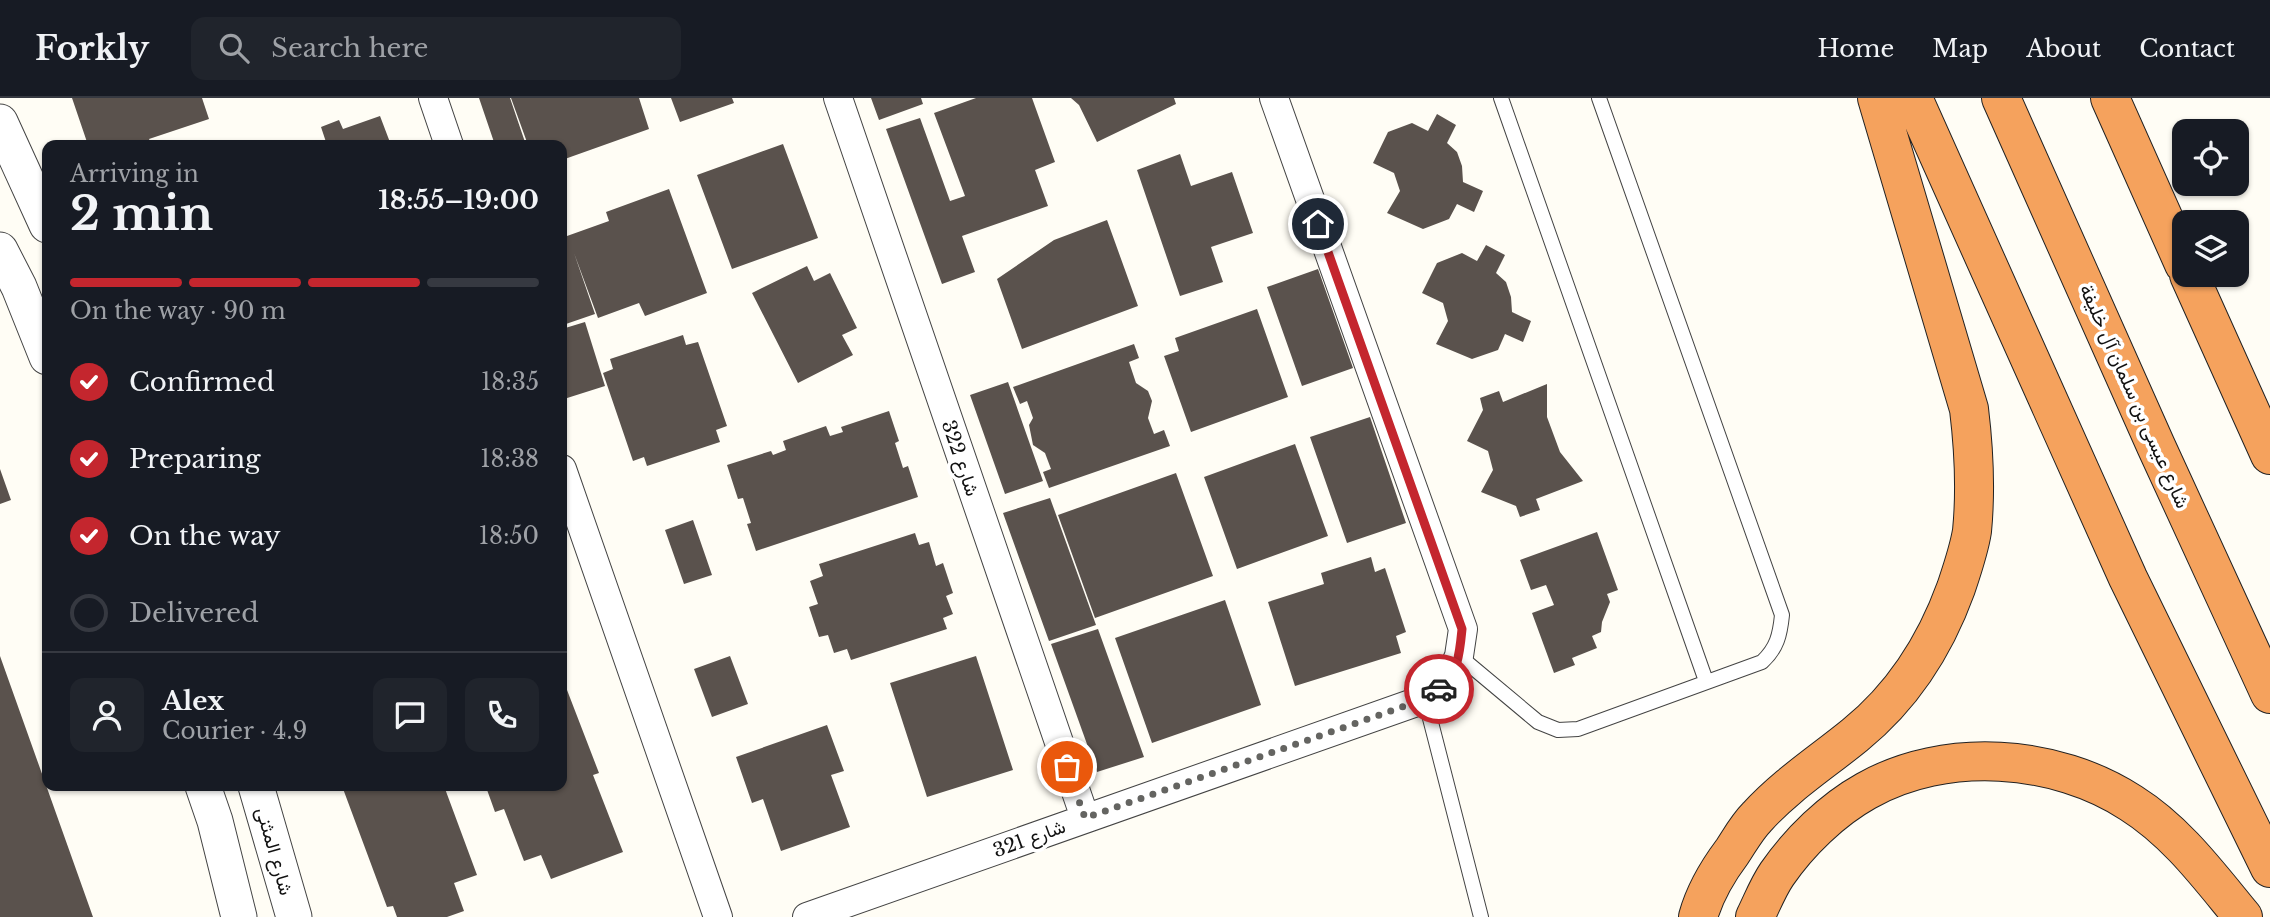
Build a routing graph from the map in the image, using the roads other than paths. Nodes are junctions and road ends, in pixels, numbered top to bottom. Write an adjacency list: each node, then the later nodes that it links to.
1 (432, 98): 11 (street)
2 (838, 98): 25 (street, شارع 322)
3 (1273, 98): 19 (street)
4 (1501, 98): 20 (lane)
5 (1599, 98): 20 (lane)
6 (1877, 98): 32 (highway)
7 (1913, 98): 26 (highway)
8 (2001, 98): 22 (highway, شارع عيسى بن سلمان آل خليفة)
9 (2109, 98): 13 (highway)
10 (0, 122): 12 (street)
11 (447, 140)
12 (42, 214)
13 (2172, 237)
14 (0, 250): 16 (street)
15 (2194, 287): 17 (highway)
16 (42, 344)
17 (2270, 455)
18 (567, 483): 29 (street)
19 (1459, 656): 20 (lane); 21 (street)
20 (1706, 681)
21 (1436, 691): 25 (street, شارع 321); 31 (lane)
22 (2270, 694)
23 (205, 791): 27 (street)
24 (257, 791): 28 (street, شارع المثنى)
25 (1085, 818): 30 (street, شارع 321)
26 (2270, 868)
27 (239, 917)
28 (293, 917)
29 (718, 917)
30 (807, 917)
31 (1481, 917)
32 (1698, 917)
33 (1755, 917): 34 (highway)
34 (2243, 917)

